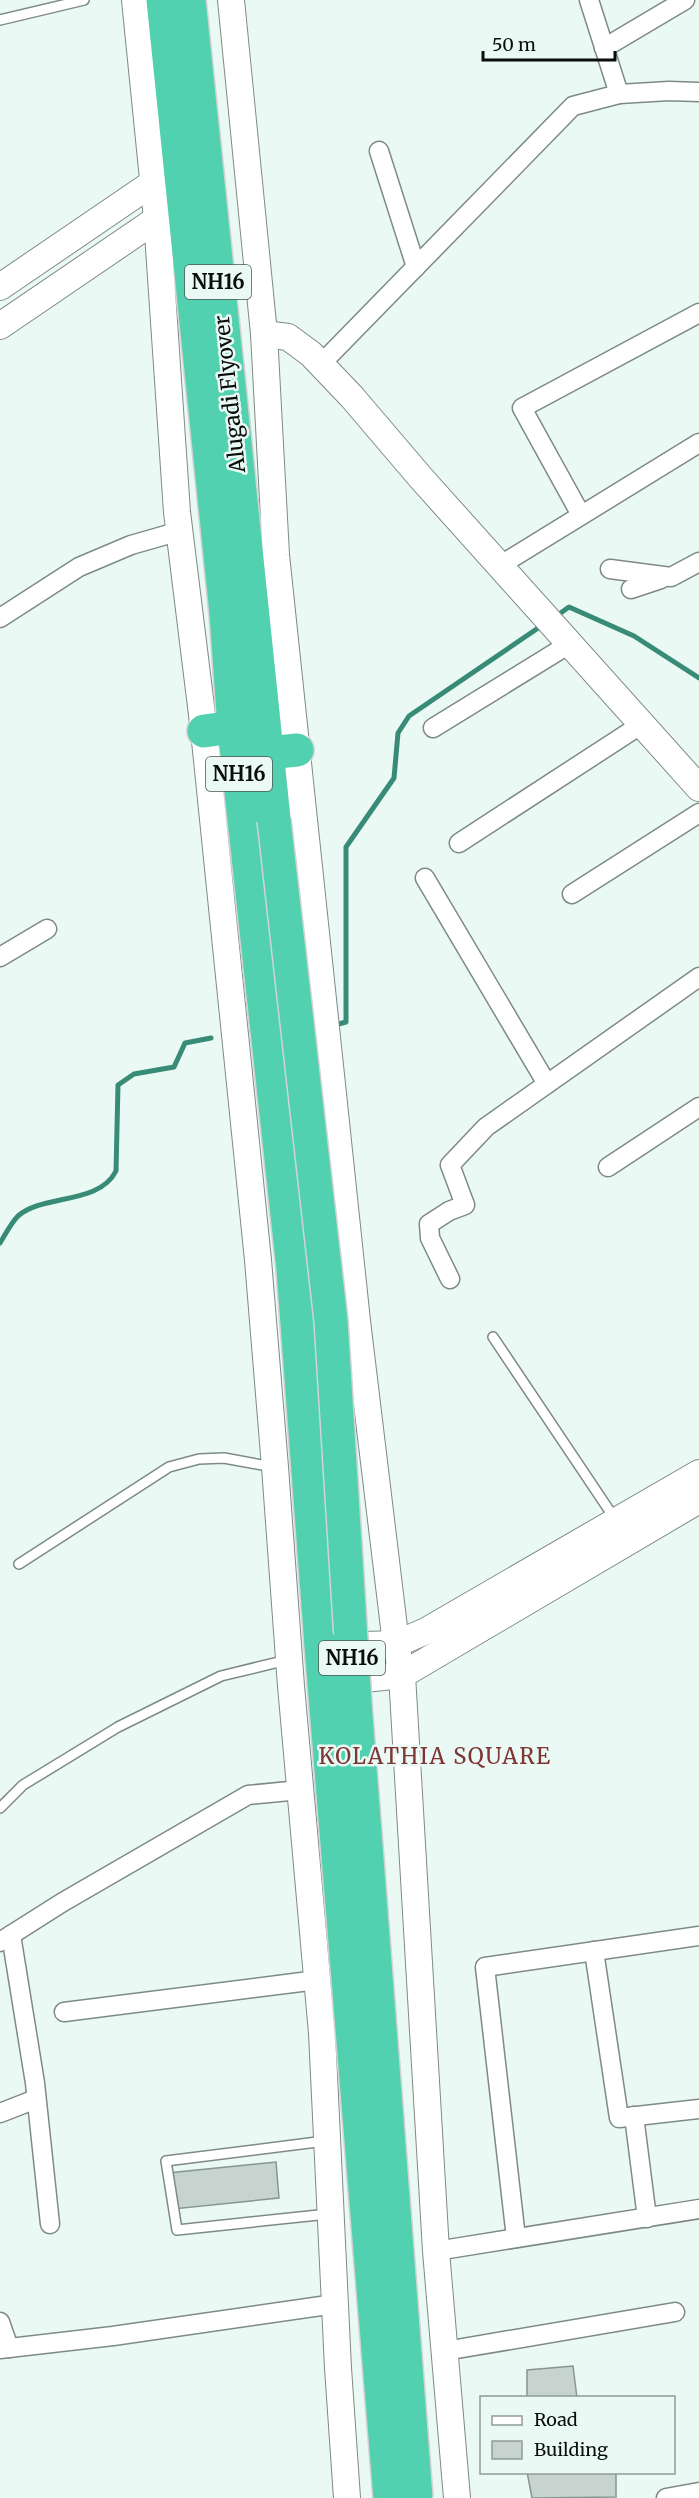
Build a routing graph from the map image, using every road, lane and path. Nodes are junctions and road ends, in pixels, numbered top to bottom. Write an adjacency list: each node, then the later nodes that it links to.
1 (84, 0): 8 (lane)
2 (135, 0): 13 (street)
3 (163, 0): 33 (highway, Alugadi Flyover / NH16)
4 (189, 0): 34 (highway, Alugadi Flyover / NH16)
5 (231, 0): 19 (street)
6 (590, 0): 9 (street)
7 (685, 0): 9 (street)
8 (0, 20)
9 (604, 48): 11 (street)
10 (699, 92): 11 (street)
11 (619, 94): 15 (street)
12 (379, 151): 15 (street)
13 (154, 182): 14 (street); 16 (street)
14 (157, 219): 18 (street); 23 (street)
15 (416, 267): 20 (street)
16 (0, 287)
17 (699, 313): 22 (street)
18 (0, 326)
19 (264, 334): 20 (street); 34 (street)
20 (321, 364): 25 (street)
21 (699, 443): 22 (street)
22 (582, 515): 25 (street)
23 (180, 531): 29 (street); 33 (street)
24 (699, 562): 27 (street)
25 (499, 566): 30 (street)
26 (610, 569): 27 (street)
27 (671, 577): 28 (street)
28 (631, 589)
29 (0, 618)
30 (567, 639): 31 (street); 32 (street)
31 (642, 724): 35 (street); 38 (street)
32 (432, 728)
33 (219, 729): 37 (highway, NH16); 49 (street)
34 (282, 751): 37 (highway, NH16); 54 (street)
35 (699, 788)
36 (699, 813): 40 (street)
37 (259, 820): 83 (highway, NH16, bridge); 84 (highway, NH16, bridge)
38 (459, 843)
39 (425, 878): 44 (street)
40 (572, 894)
41 (47, 929): 42 (street)
42 (0, 957)
43 (699, 977): 44 (street)
44 (547, 1084): 47 (street)
45 (699, 1107): 46 (street)
46 (608, 1167)
47 (450, 1279)
48 (493, 1337): 52 (lane)
49 (275, 1467): 53 (lane); 55 (street)
50 (699, 1473): 52 (street)
51 (699, 1500): 56 (street)
52 (616, 1521): 54 (street)
53 (19, 1564)
54 (396, 1644): 55 (street); 56 (street)
55 (289, 1654): 57 (street); 59 (lane)
56 (402, 1675): 57 (street); 75 (street)
57 (291, 1686): 58 (street)
58 (300, 1790): 61 (street); 63 (street)
59 (0, 1808)
60 (699, 1936): 62 (street)
61 (6, 1938): 65 (street)
62 (594, 1951): 68 (street); 74 (street)
63 (317, 1980): 64 (street); 69 (street)
64 (64, 2012)
65 (36, 2099): 67 (street); 73 (street)
66 (699, 2109): 68 (street)
67 (0, 2113)
68 (634, 2116): 72 (street)
69 (327, 2141): 71 (street); 71 (lane)
70 (699, 2209): 72 (street)
71 (331, 2213): 76 (street)
72 (647, 2218): 74 (street)
73 (50, 2224)
74 (516, 2238): 75 (street)
75 (436, 2251): 80 (street)
76 (335, 2304): 79 (street); 82 (street)
77 (675, 2312): 80 (street)
78 (0, 2322): 79 (street)
79 (4, 2349)
80 (445, 2351): 85 (street)
81 (690, 2495): 86 (street)
82 (347, 2498)
83 (390, 2498)
84 (416, 2498)
85 (457, 2498)
86 (666, 2498)

